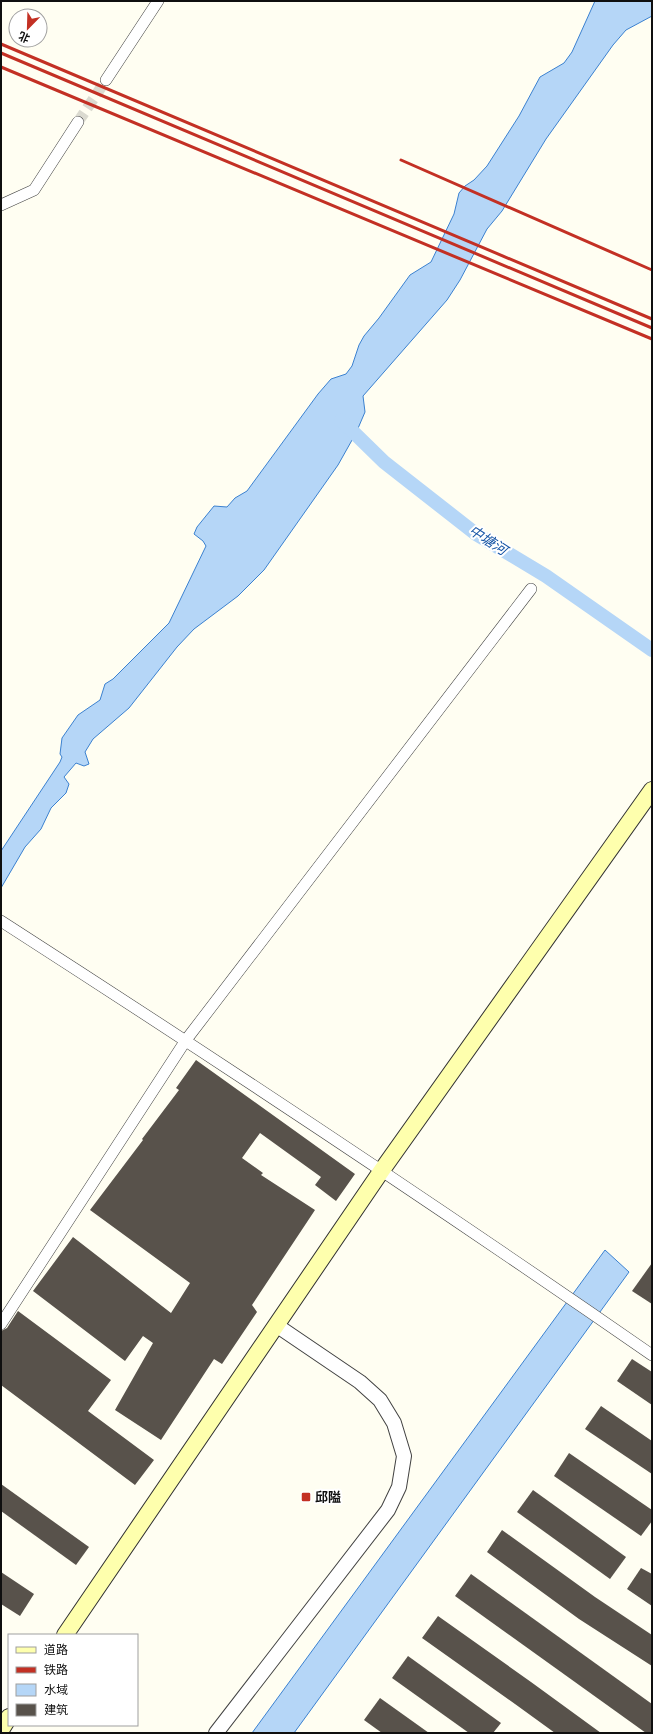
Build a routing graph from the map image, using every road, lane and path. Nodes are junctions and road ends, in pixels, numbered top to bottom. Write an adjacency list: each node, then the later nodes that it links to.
1 (158, 1): 2 (street)
2 (106, 80)
3 (78, 122): 4 (street)
4 (1, 205)
5 (531, 590): 8 (street)
6 (652, 790): 9 (main road)
7 (1, 921): 8 (street)
8 (186, 1040): 9 (street); 10 (street)
9 (382, 1170): 11 (main road); 12 (street)
10 (1, 1324)
11 (276, 1325): 13 (main road); 16 (street)
12 (652, 1354)
13 (65, 1634)
14 (8, 1719): 15 (main road)
15 (1, 1730)
16 (216, 1733)

